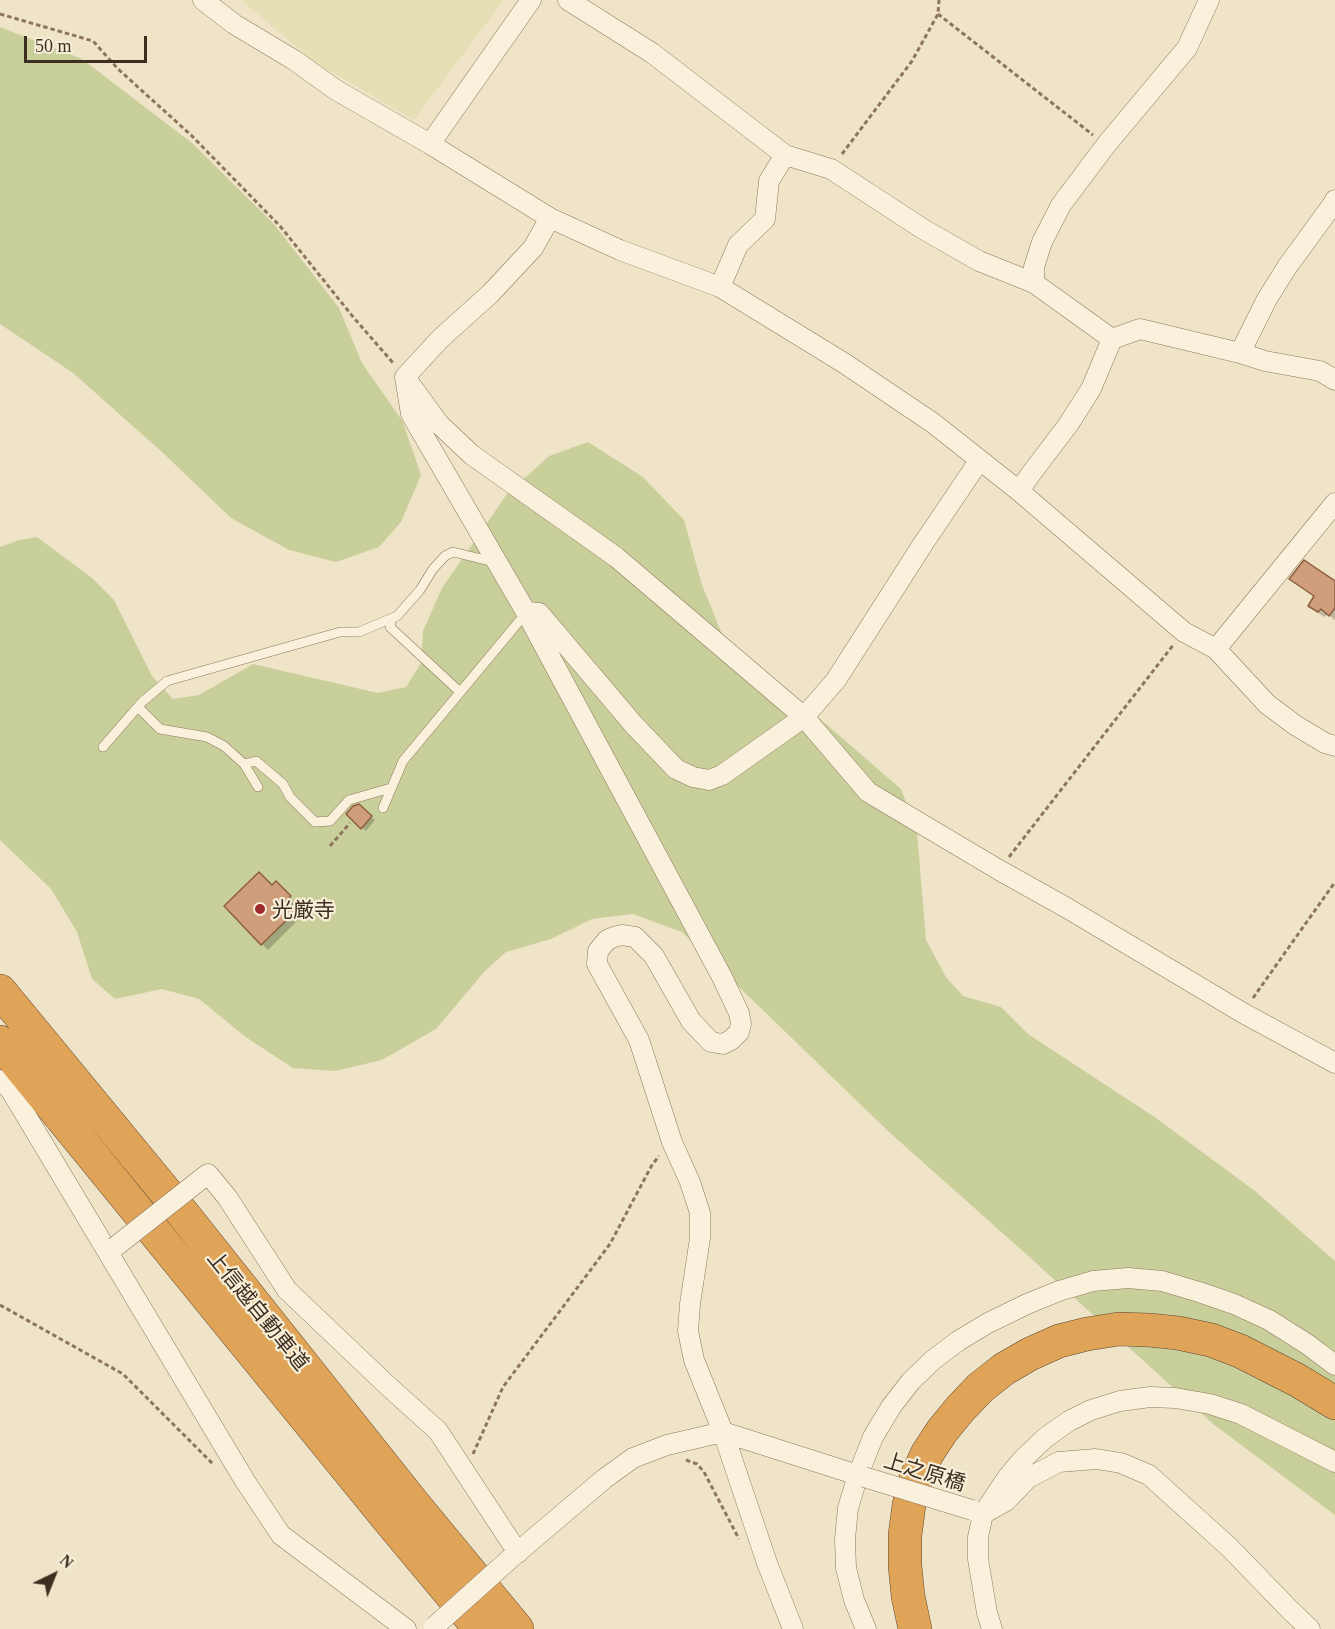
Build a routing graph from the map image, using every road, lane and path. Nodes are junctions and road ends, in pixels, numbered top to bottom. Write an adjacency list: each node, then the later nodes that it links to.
1 (203, 0): 8 (street)
2 (531, 0): 8 (street)
3 (568, 0): 10 (street)
4 (939, 0): 7 (path)
5 (1209, 0): 9 (street)
6 (0, 14): 18 (path)
7 (938, 14): 9 (path); 11 (path)
8 (430, 144): 13 (street)
9 (1106, 145): 14 (street)
10 (784, 155): 11 (street); 15 (street)
11 (831, 169): 14 (street)
12 (1334, 203): 17 (street)
13 (550, 218): 15 (street); 18 (street)
14 (1034, 283): 16 (street)
15 (720, 287): 20 (street)
16 (1112, 339): 17 (street); 21 (street)
17 (1240, 352): 19 (street)
18 (405, 377): 23 (street); 30 (street)
19 (1335, 380)
20 (979, 461): 21 (street); 30 (street)
21 (1019, 491): 26 (street)
22 (1335, 503): 27 (street)
23 (499, 564): 24 (street); 25 (lane)
24 (526, 612): 28 (lane); 30 (street); 46 (street)
25 (391, 619): 28 (lane); 29 (lane)
26 (1184, 632): 27 (street); 39 (path)
27 (1216, 649): 31 (street)
28 (460, 692): 35 (lane)
29 (138, 707): 32 (lane); 33 (lane)
30 (804, 717): 39 (street)
31 (1335, 746)
32 (103, 747)
33 (244, 764): 34 (lane); 35 (lane)
34 (258, 787)
35 (391, 788): 36 (lane)
36 (382, 808)
37 (350, 823): 38 (path)
38 (330, 846)
39 (999, 870): 42 (street)
40 (1335, 882): 42 (path)
41 (0, 991): 64 (highway, 上信越自動車道)
42 (1243, 1013): 44 (street)
43 (0, 1042): 63 (highway, 上信越自動車道)
44 (1335, 1063)
45 (0, 1080): 47 (street)
46 (672, 1142): 52 (street); 53 (path)
47 (111, 1250): 57 (street); 60 (street, bridge)
48 (0, 1305): 57 (path)
49 (1335, 1365): 56 (street)
50 (1335, 1403): 67 (highway)
51 (1335, 1427): 68 (highway)
52 (723, 1432): 56 (street, 上之原橋); 60 (street); 65 (street)
53 (473, 1454)
54 (678, 1460): 59 (path)
55 (1335, 1462): 58 (street)
56 (861, 1476): 58 (street, 上之原橋, bridge); 66 (street)
57 (245, 1481): 62 (street)
58 (977, 1512): 69 (street); 70 (street)
59 (741, 1544)
60 (515, 1555): 61 (street, bridge)
61 (432, 1628)
62 (406, 1629)
63 (480, 1629)
64 (517, 1629)
65 (793, 1629)
66 (866, 1629)
67 (915, 1629)
68 (939, 1629)
69 (992, 1629)
70 (1310, 1629)

